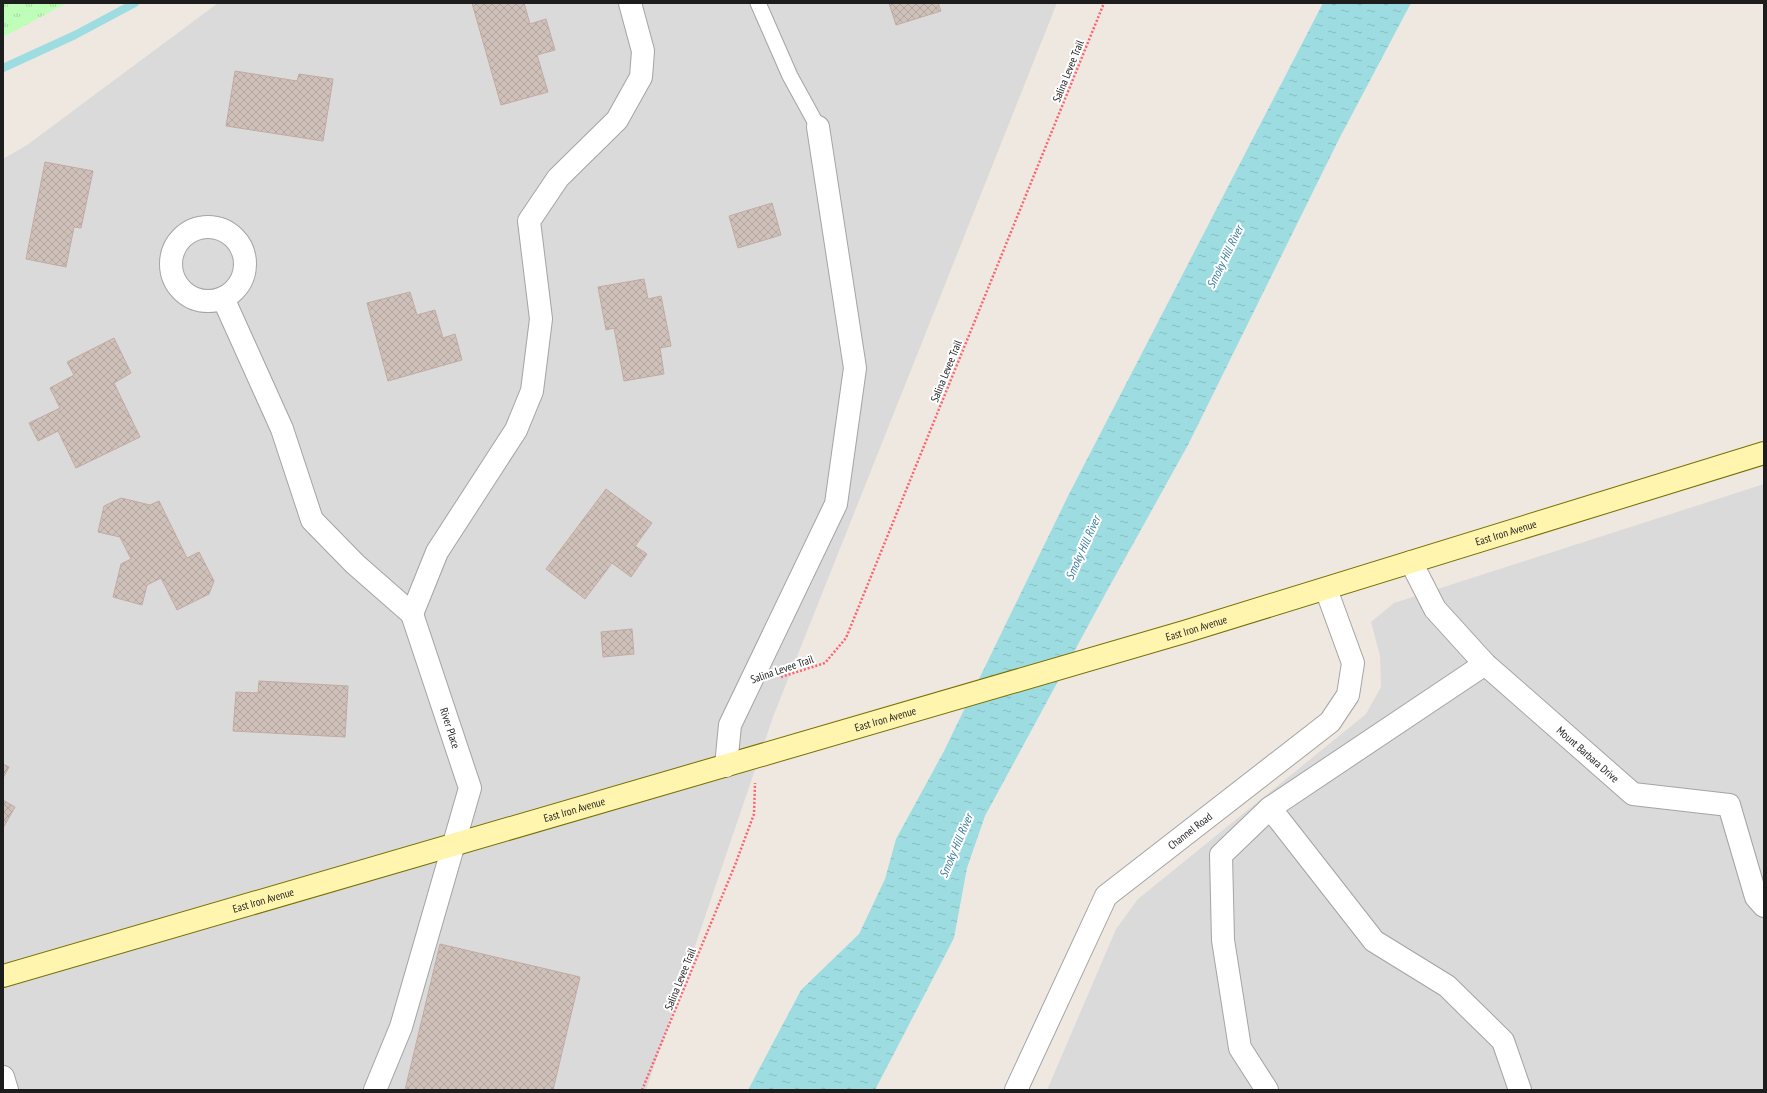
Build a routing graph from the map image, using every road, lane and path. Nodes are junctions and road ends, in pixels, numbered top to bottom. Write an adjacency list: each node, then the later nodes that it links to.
1 (630, 3): 9 (street)
2 (758, 3): 4 (lane)
3 (1104, 3): 11 (path, Salina Levee Trail)
4 (818, 127): 11 (street)
5 (223, 298): 9 (street)
6 (1764, 453): 7 (street, East Iron Avenue)
7 (1411, 562): 8 (street, East Iron Avenue); 10 (street, Mount Barbara Drive)
8 (1326, 589): 12 (street, East Iron Avenue); 22 (street, Channel Road)
9 (412, 614): 15 (street, River Place)
10 (1485, 664): 14 (street); 16 (street, Mount Barbara Drive)
11 (747, 689): 13 (street)
12 (755, 757): 13 (street, East Iron Avenue); 21 (path, Salina Levee Trail)
13 (726, 766): 15 (street, East Iron Avenue)
14 (1270, 808): 23 (street); 24 (street)
15 (454, 844): 17 (street, East Iron Avenue); 20 (street, River Place)
16 (1764, 906)
17 (3, 976)
18 (3, 1077): 19 (street)
19 (7, 1090)
20 (374, 1090)
21 (642, 1090)
22 (1016, 1090)
23 (1267, 1090)
24 (1520, 1090)

